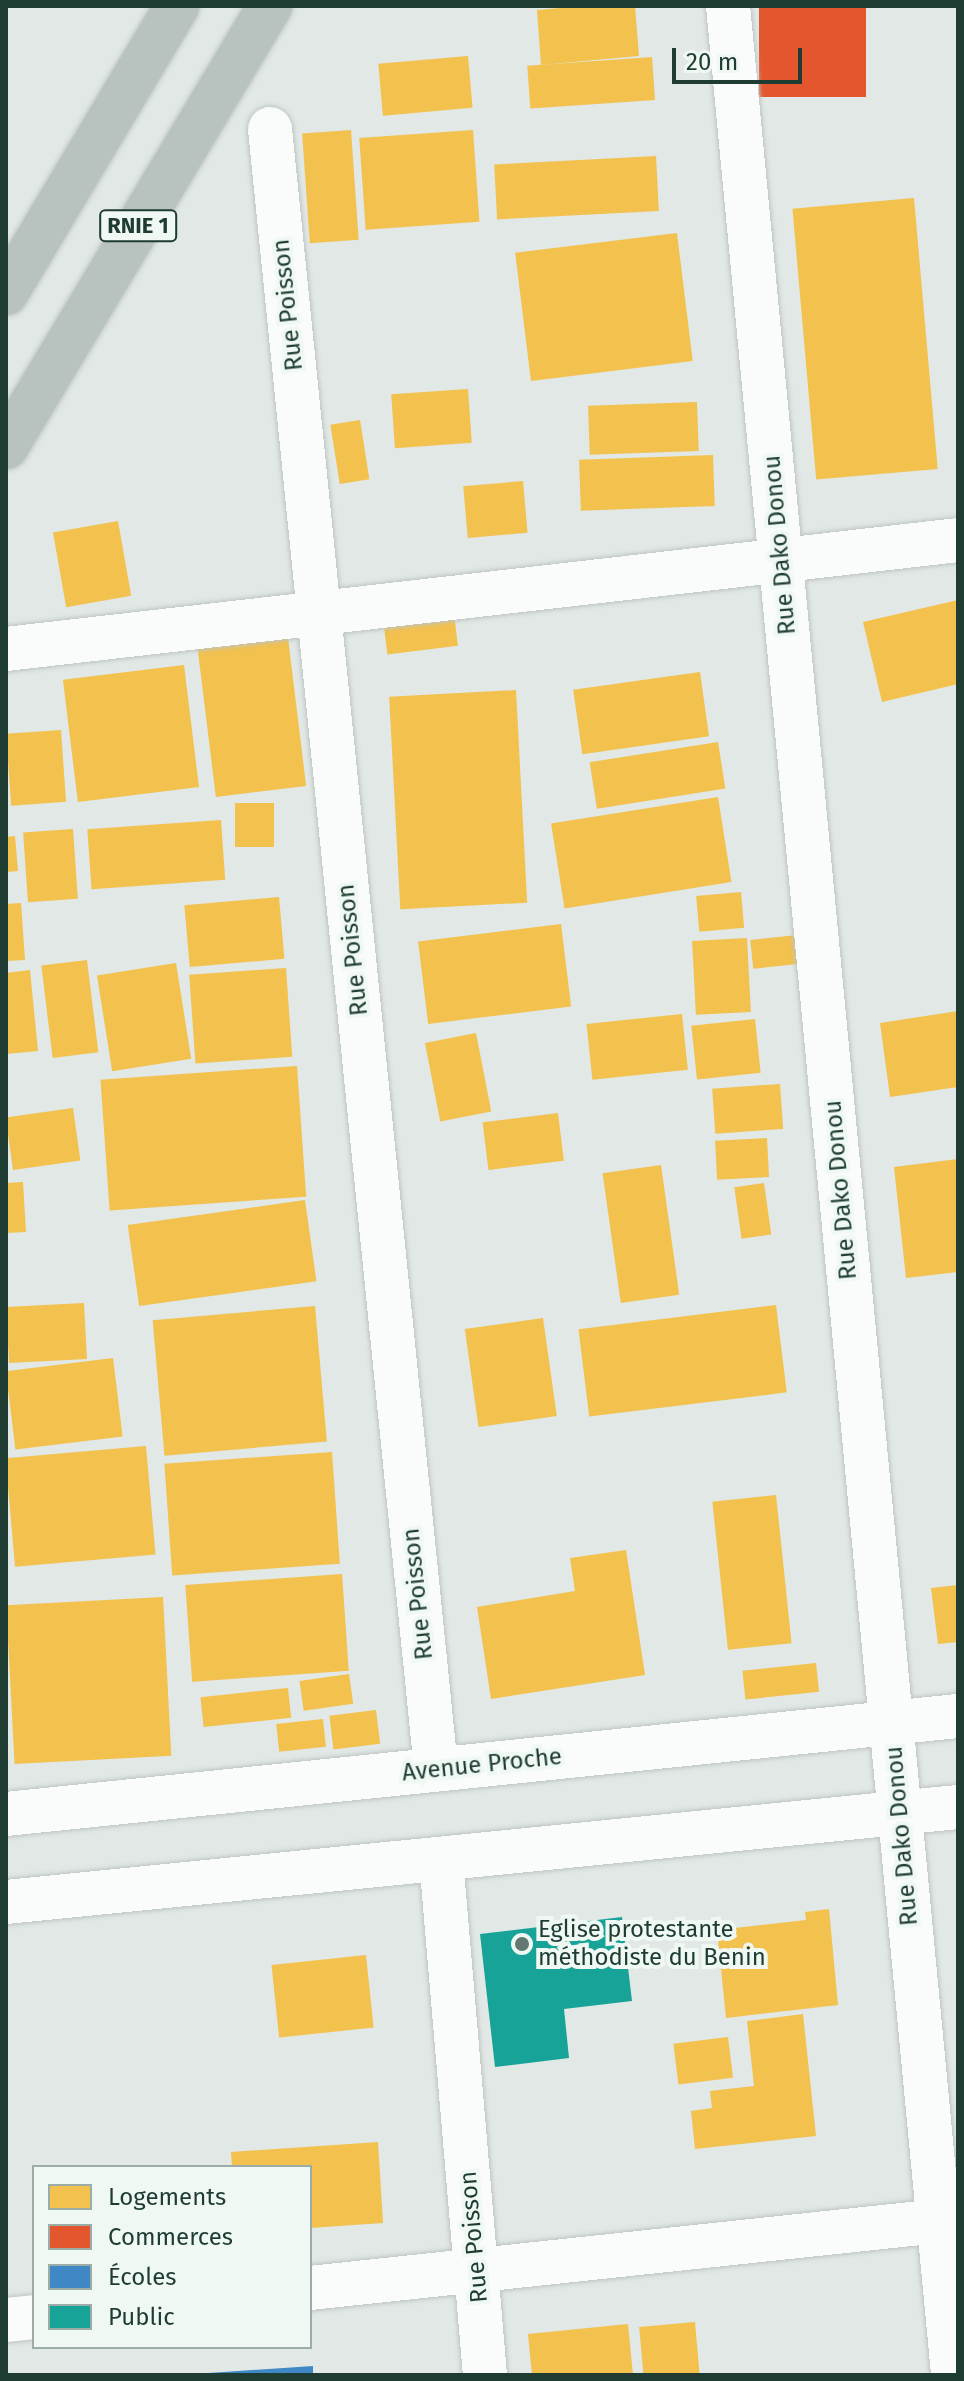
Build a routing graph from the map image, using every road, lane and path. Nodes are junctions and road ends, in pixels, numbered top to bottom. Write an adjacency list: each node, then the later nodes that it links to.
1 (177, 6): 5 (highway, RNIE 1)
2 (270, 6): 6 (highway, RNIE 1)
3 (728, 6): 8 (street, Rue Dako Donou)
4 (270, 129): 9 (street, Rue Poisson)
5 (6, 293)
6 (6, 447)
7 (958, 540): 8 (street)
8 (781, 560): 9 (street); 12 (street, Rue Dako Donou)
9 (319, 613): 10 (street); 13 (street, Rue Poisson)
10 (6, 649)
11 (958, 1716): 12 (street, Avenue Proche)
12 (891, 1723): 13 (street, Avenue Proche); 15 (street, Rue Dako Donou)
13 (436, 1770): 16 (street, Avenue Proche)
14 (958, 1807): 15 (street)
15 (899, 1813): 17 (street); 19 (street, Rue Dako Donou)
16 (6, 1814)
17 (441, 1859): 18 (street); 20 (street, Rue Poisson)
18 (6, 1902)
19 (948, 2220): 20 (street); 23 (street, Rue Dako Donou)
20 (476, 2270): 21 (street); 22 (street, Rue Poisson)
21 (312, 2288)
22 (485, 2375)
23 (953, 2375)

